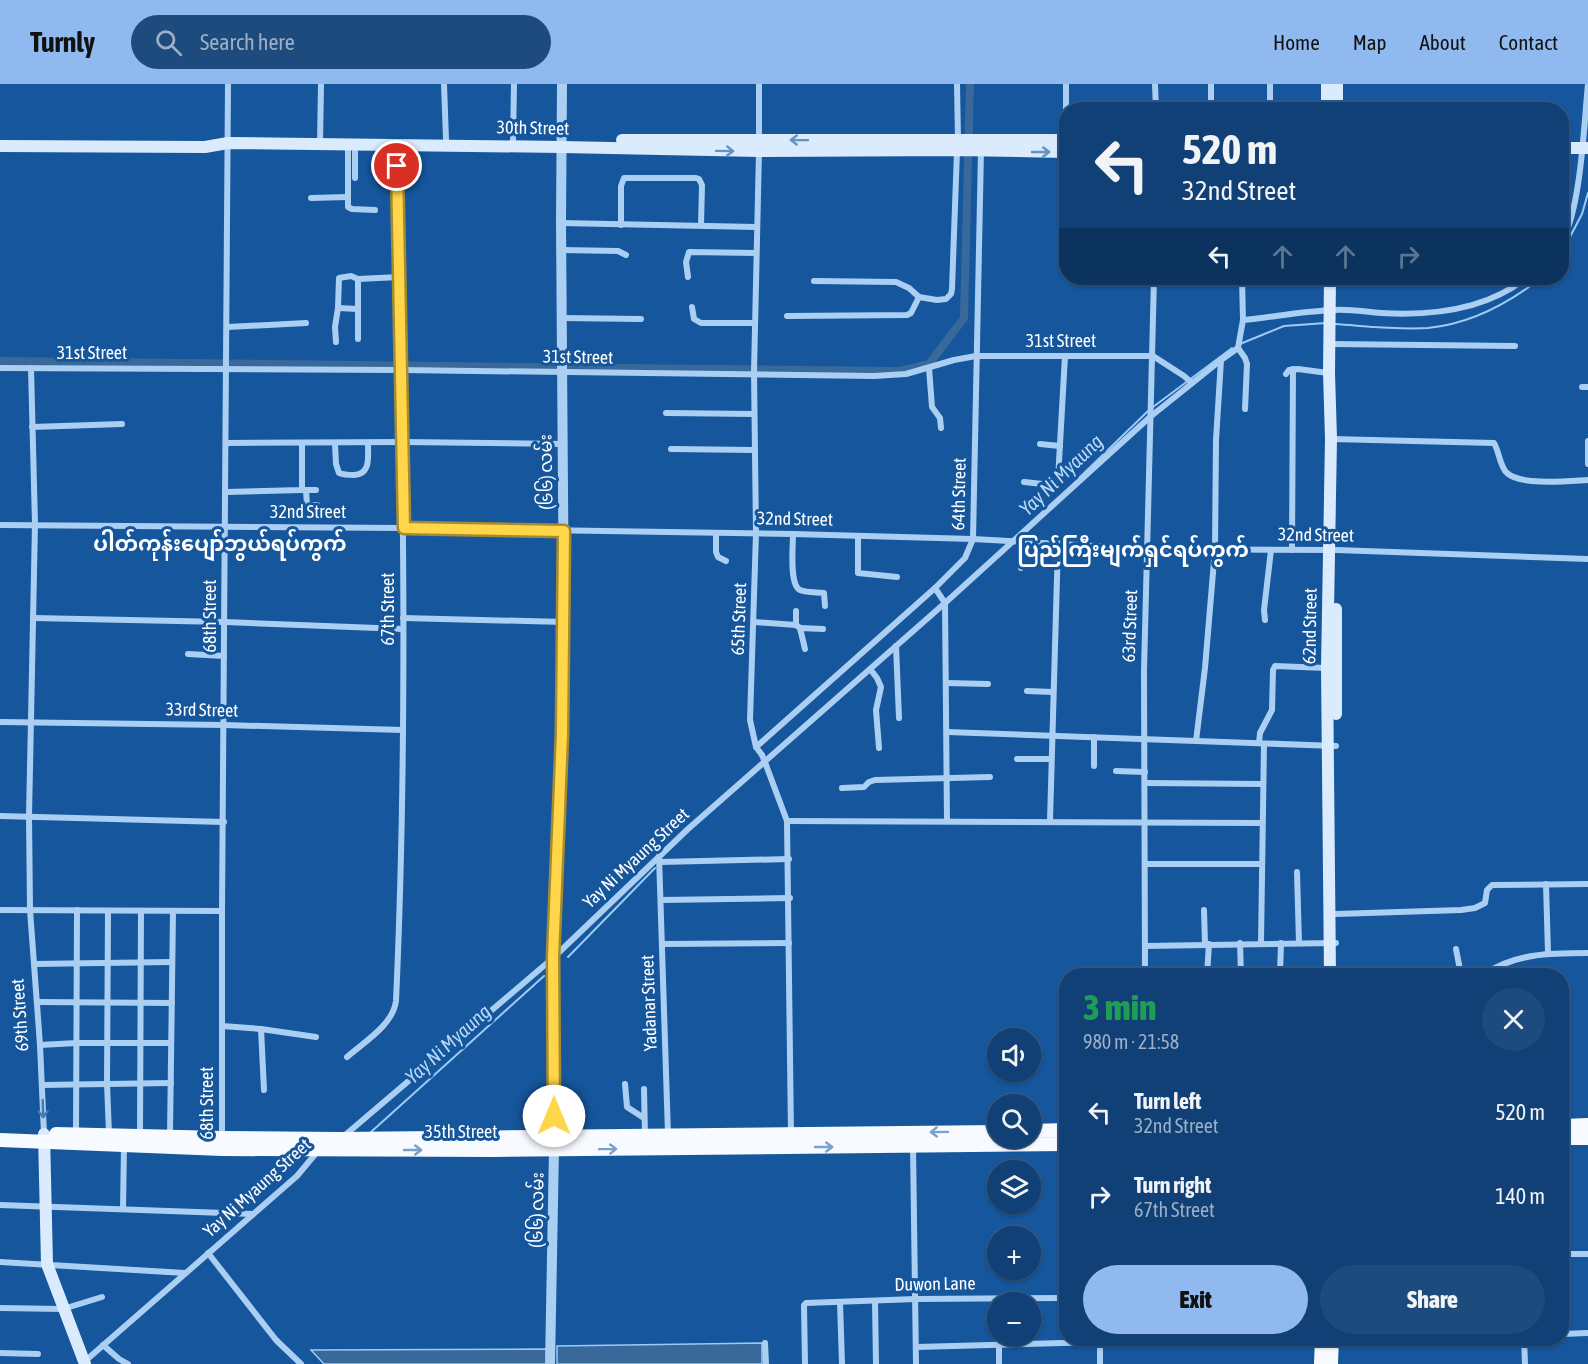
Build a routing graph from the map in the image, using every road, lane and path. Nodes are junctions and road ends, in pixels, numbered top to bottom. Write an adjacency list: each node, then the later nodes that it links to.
1 (228, 84): 25 (street, 68th Street)
2 (321, 84): 26 (street)
3 (444, 84): 22 (street)
4 (513, 84): 23 (street)
5 (562, 84): 29 (street, (၆၆) လမ်း)
6 (759, 84): 32 (street, 65th Street)
7 (957, 84): 33 (street, 64th Street)
8 (1066, 84): 15 (street)
9 (1155, 84): 16 (street)
10 (1211, 84): 17 (street)
11 (1270, 84): 18 (street)
12 (1327, 84): 19 (main road)
13 (1337, 84): 20 (main road)
14 (1588, 84): 35 (street)
15 (1066, 102)
16 (1156, 102)
17 (1211, 102)
18 (1270, 102)
19 (1327, 102)
20 (1337, 102)
21 (0, 138): 28 (main road, 30th Street)
22 (446, 139): 23 (main road, 30th Street); 27 (main road, 30th Street)
23 (513, 140): 29 (main road, 30th Street)
24 (1059, 140): 33 (main road, 30th Street)
25 (227, 141): 26 (main road, 30th Street); 28 (main road, 30th Street); 69 (street, 68th Street)
26 (320, 142): 27 (main road, 30th Street); 31 (main road, 30th Street)
27 (397, 142): 29 (main road, 30th Street); 31 (main road, 30th Street); 49 (street, 67th Street)
28 (176, 143): 30 (main road, 30th Street)
29 (562, 144): 32 (main road, 30th Street); 41 (street, (၆၆) လမ်း)
30 (0, 146)
31 (352, 146): 37 (street); 38 (street)
32 (759, 146): 33 (main road, 30th Street); 45 (street, 65th Street)
33 (967, 147): 36 (main road, 30th Street, one-way to 36); 58 (street); 75 (street, 64th Street)
34 (1569, 148): 35 (main road)
35 (1585, 148): 44 (street)
36 (1059, 152)
37 (355, 178)
38 (348, 197): 39 (street); 40 (street)
39 (311, 198)
40 (375, 210)
41 (561, 223): 42 (street); 46 (street, (၆၆) လမ်း)
42 (621, 225): 43 (street); 43 (street)
43 (701, 225): 45 (street)
44 (1569, 226)
45 (756, 227): 47 (street, 65th Street)
46 (561, 250): 48 (street); 64 (street, (၆၆) လမ်း)
47 (756, 253): 50 (street); 68 (street, 65th Street)
48 (626, 255)
49 (399, 277): 51 (street); 84 (street, 67th Street)
50 (688, 278)
51 (358, 279): 60 (street); 61 (street)
52 (814, 281): 58 (street)
53 (1154, 285): 77 (street, 63rd Street)
54 (1242, 285): 66 (street)
55 (1330, 285): 63 (main road, 62nd Street)
56 (1335, 285): 63 (main road, 62nd Street)
57 (1514, 285): 63 (street)
58 (919, 297): 62 (street)
59 (692, 307): 68 (street)
60 (338, 308): 61 (street); 71 (street)
61 (358, 309): 70 (street)
62 (787, 316)
63 (1332, 316): 66 (street); 72 (main road, 62nd Street)
64 (561, 318): 65 (street); 79 (street, (၆၆) လမ်း)
65 (641, 319)
66 (1243, 320): 74 (street)
67 (306, 323): 69 (street)
68 (755, 323): 86 (street, 65th Street)
69 (228, 327): 80 (street, 68th Street)
70 (358, 339)
71 (336, 342)
72 (1333, 344): 73 (street); 87 (main road, 62nd Street); 97 (main road, 62nd Street)
73 (1515, 346)
74 (1238, 347): 78 (street, Yay Ni Myaung Street); 90 (street)
75 (976, 356): 76 (street, 31st Street); 83 (street, 31st Street); 125 (street, 64th Street)
76 (1065, 356): 77 (street, 31st Street); 106 (street)
77 (1152, 356): 89 (street); 93 (street, 63rd Street)
78 (1221, 360): 89 (street, Yay Ni Myaung Street); 130 (street)
79 (561, 365): 84 (street, 31st Street); 86 (street, 31st Street); 104 (street, (၆၆) လမ်း)
80 (226, 367): 82 (street, 31st Street); 84 (street, 31st Street); 100 (street, 68th Street)
81 (0, 368): 82 (street, 31st Street)
82 (31, 368): 95 (street, 69th Street)
83 (929, 368): 86 (street, 31st Street); 96 (street)
84 (401, 369): 99 (street, 67th Street)
85 (1293, 369): 87 (street); 88 (street); 132 (street)
86 (754, 371): 92 (street, 65th Street)
87 (1329, 373): 97 (main road, 62nd Street)
88 (1286, 374)
89 (1188, 380): 93 (street, Yay Ni Myaung Street)
90 (1245, 409)
91 (666, 414): 92 (street)
92 (754, 414): 108 (street, 65th Street)
93 (1150, 416): 126 (street, Yay Ni Myaung Street); 129 (street, 63rd Street)
94 (122, 424): 95 (street)
95 (32, 427): 116 (street, 69th Street)
96 (941, 428)
97 (1334, 439): 110 (street); 133 (main road, 62nd Street)
98 (1588, 441): 109 (street)
99 (403, 442): 101 (street); 104 (street); 119 (street, 67th Street)
100 (226, 443): 102 (street); 114 (street, 68th Street)
101 (368, 443): 103 (street); 103 (street)
102 (302, 444): 103 (street); 112 (street)
103 (335, 444)
104 (562, 444): 120 (street, (၆၆) လမ်း)
105 (1040, 444): 106 (street)
106 (1060, 446): 111 (street)
107 (671, 449): 108 (street)
108 (754, 450): 122 (street, 65th Street)
109 (1588, 464)
110 (1588, 480)
111 (1024, 482)
112 (304, 490): 113 (street); 114 (street); 115 (street)
113 (316, 490)
114 (226, 492): 118 (street, 68th Street)
115 (318, 505)
116 (35, 524): 117 (street, 32nd Street); 118 (street, 32nd Street); 141 (street, 69th Street)
117 (0, 525)
118 (225, 527): 119 (street, 32nd Street); 145 (street, 68th Street)
119 (404, 528): 120 (street, 32nd Street); 142 (street, 67th Street)
120 (564, 531): 121 (street, 32nd Street); 144 (street, (၆၆) လမ်း)
121 (716, 533): 122 (street, 32nd Street); 135 (street)
122 (756, 533): 123 (street, 32nd Street); 146 (street, 65th Street)
123 (793, 534): 124 (street, 32nd Street); 139 (street)
124 (858, 536): 125 (street, 32nd Street); 137 (street)
125 (973, 539): 126 (street, 32nd Street); 138 (street, 64th Street)
126 (1007, 541): 127 (street, 32nd Street); 138 (street, Yay Ni Myaung Street)
127 (1022, 542): 128 (street, 32nd Street); 136 (street)
128 (1058, 543): 129 (street, 32nd Street); 159 (street)
129 (1148, 549): 130 (street, 32nd Street); 168 (street, 63rd Street)
130 (1215, 549): 131 (street, 32nd Street); 169 (street)
131 (1271, 550): 132 (street, 32nd Street); 143 (street)
132 (1292, 550): 133 (street, 32nd Street)
133 (1333, 550): 134 (street, 32nd Street); 154 (main road, 62nd Street); 171 (main road, 62nd Street)
134 (1588, 559)
135 (726, 561)
136 (1021, 568)
137 (897, 577)
138 (939, 595): 150 (street, Yay Ni Myaung Street); 156 (street); 172 (street)
139 (825, 606)
140 (796, 611): 147 (street)
141 (33, 618): 145 (street); 162 (street, 69th Street)
142 (403, 618): 144 (street); 148 (street, 67th Street)
143 (1265, 620)
144 (564, 621): 222 (street, (၆၆) လမ်း)
145 (225, 622): 148 (street); 153 (street, 68th Street)
146 (754, 622): 147 (street); 172 (street, 65th Street)
147 (798, 627): 149 (street); 151 (street)
148 (403, 629): 164 (street, 67th Street)
149 (823, 629)
150 (896, 646): 155 (street, Yay Ni Myaung Street); 160 (street)
151 (805, 649)
152 (188, 654): 153 (street)
153 (224, 656): 163 (street, 68th Street)
154 (1327, 668): 170 (street); 171 (main road, 62nd Street)
155 (870, 669): 173 (street); 192 (street, Yay Ni Myaung Street)
156 (946, 683): 157 (street); 165 (street)
157 (988, 684)
158 (1027, 691): 159 (street)
159 (1053, 692): 166 (street)
160 (899, 718)
161 (0, 722): 162 (street, 33rd Street)
162 (31, 722): 163 (street, 33rd Street); 185 (street, 69th Street)
163 (224, 725): 164 (street, 33rd Street); 189 (street, 68th Street)
164 (403, 730): 249 (street, 67th Street)
165 (947, 732): 166 (street); 180 (street)
166 (1052, 736): 167 (street); 175 (street)
167 (1094, 737): 168 (street); 176 (street)
168 (1144, 740): 169 (street); 178 (street, 63rd Street)
169 (1196, 741): 170 (street)
170 (1262, 743): 171 (street); 182 (street)
171 (1332, 745): 209 (main road, 62nd Street); 215 (main road, 62nd Street)
172 (756, 747): 186 (street, 65th Street, bridge)
173 (879, 748)
174 (1017, 759): 175 (street)
175 (1051, 759): 188 (street)
176 (1094, 766)
177 (1116, 771): 178 (street)
178 (1144, 772): 181 (street, 63rd Street)
179 (990, 777): 180 (street)
180 (947, 778): 183 (street); 187 (street)
181 (1144, 783): 182 (street); 191 (street, 63rd Street)
182 (1263, 784): 190 (street)
183 (842, 788)
184 (0, 816): 185 (street)
185 (29, 816): 189 (street); 202 (street, 69th Street)
186 (788, 821): 187 (street); 193 (street, 65th Street)
187 (947, 821): 188 (street)
188 (1050, 821): 191 (street)
189 (224, 822): 208 (street, 68th Street)
190 (1262, 823): 191 (street); 195 (street)
191 (1145, 824): 194 (street, 63rd Street)
192 (660, 859): 193 (street); 200 (street, Yadanar Street); 222 (street, Yay Ni Myaung Street)
193 (789, 860): 199 (street, 65th Street)
194 (1145, 864): 195 (street); 218 (street, 63rd Street)
195 (1262, 864): 212 (street)
196 (1297, 872): 214 (street)
197 (1546, 884): 198 (street); 209 (street); 220 (street)
198 (1588, 884)
199 (790, 898): 200 (street); 210 (street, 65th Street)
200 (661, 900): 216 (street, Yadanar Street)
201 (0, 910): 202 (street)
202 (30, 910): 203 (street); 227 (street, 69th Street)
203 (77, 910): 205 (street); 226 (street)
204 (1204, 910): 217 (street)
205 (108, 911): 206 (street); 223 (street)
206 (141, 911): 207 (street); 224 (street)
207 (173, 911): 208 (street); 225 (street)
208 (222, 911): 241 (street, 68th Street)
209 (1336, 914): 215 (main road, 62nd Street)
210 (789, 943): 216 (street); 276 (street, 65th Street)
211 (1240, 943): 212 (street); 217 (street); 230 (street)
212 (1261, 943): 213 (street)
213 (1281, 943): 214 (street); 231 (street)
214 (1299, 943): 215 (street)
215 (1333, 943): 232 (main road, 62nd Street); 233 (main road, 62nd Street)
216 (662, 944): 277 (street, Yadanar Street)
217 (1207, 944): 218 (street); 229 (street)
218 (1145, 946): 228 (street, 63rd Street)
219 (1456, 949): 234 (street)
220 (1548, 953): 221 (street); 235 (street)
221 (1588, 953)
222 (553, 958): 273 (street, Yay Ni Myaung Street); 278 (street, (၆၆) လမ်း)
223 (108, 962): 224 (street); 226 (street); 238 (street)
224 (141, 962): 225 (street); 239 (street)
225 (171, 962): 240 (street)
226 (78, 963): 227 (street); 237 (street)
227 (34, 964): 236 (street, 69th Street)
228 (1145, 968)
229 (1207, 968)
230 (1241, 968)
231 (1280, 968)
232 (1331, 968)
233 (1335, 968)
234 (1460, 968)
235 (1498, 968)
236 (37, 1002): 237 (street); 248 (street, 69th Street)
237 (77, 1002): 238 (street); 244 (street)
238 (107, 1003): 239 (street); 245 (street)
239 (141, 1003): 240 (street); 246 (street)
240 (172, 1003): 247 (street)
241 (222, 1026): 242 (street); 279 (street, 68th Street)
242 (261, 1029): 243 (street); 257 (street)
243 (316, 1037)
244 (77, 1043): 245 (street); 248 (street); 250 (street)
245 (107, 1043): 246 (street); 251 (street)
246 (140, 1043): 247 (street); 252 (street)
247 (171, 1044): 253 (street)
248 (40, 1045): 255 (street, 69th Street)
249 (347, 1058)
250 (75, 1083): 251 (street); 255 (street); 264 (street)
251 (107, 1083): 252 (street); 266 (street)
252 (140, 1083): 253 (street); 267 (street)
253 (171, 1083): 268 (street)
254 (625, 1084): 258 (street)
255 (42, 1085): 270 (street, 69th Street, one-way to 270)
256 (644, 1089): 258 (street)
257 (264, 1090)
258 (644, 1118): 269 (street)
259 (1588, 1125): 260 (main road)
260 (1569, 1126)
261 (1059, 1130): 262 (main road)
262 (1041, 1131)
263 (0, 1132): 270 (main road, 35th Street)
264 (76, 1133): 266 (main road, 35th Street); 270 (main road, 35th Street)
265 (987, 1133): 275 (main road, 35th Street, one-way to 275)
266 (109, 1134): 267 (main road, 35th Street)
267 (140, 1135): 268 (main road, 35th Street)
268 (170, 1136): 279 (main road, 35th Street)
269 (645, 1136): 277 (main road, 35th Street); 278 (main road, 35th Street)
270 (44, 1138): 274 (main road, 35th Street); 282 (main road, 35th Street); 285 (main road, 69th Street)
271 (1569, 1138): 272 (main road)
272 (1588, 1138)
273 (340, 1139): 279 (main road, 35th Street); 280 (main road, 35th Street); 283 (street, Yay Ni Myaung Street)
274 (0, 1140)
275 (912, 1140): 276 (main road, 35th Street); 281 (main road, 35th Street); 296 (street)
276 (791, 1141): 277 (main road, 35th Street)
277 (668, 1142): 278 (main road, 35th Street, one-way to 277)
278 (554, 1143): 280 (main road, 35th Street); 321 (street, (၆၆) လမ်း)
279 (222, 1144): 282 (main road, 35th Street); 283 (main road, 35th Street)
280 (441, 1144): 283 (main road, 35th Street, one-way to 280)
281 (1059, 1144)
282 (124, 1145): 286 (street)
283 (320, 1149): 287 (street, Yay Ni Myaung Street)
284 (0, 1205): 285 (street)
285 (45, 1207): 286 (street); 292 (main road, 69th Street)
286 (123, 1209): 287 (street)
287 (253, 1214): 288 (street, Yay Ni Myaung Street)
288 (208, 1253): 293 (street, Yay Ni Myaung Street); 320 (street)
289 (1569, 1254): 290 (street)
290 (1588, 1254)
291 (0, 1262): 292 (street)
292 (47, 1264): 293 (street); 302 (main road, 69th Street)
293 (185, 1273): 309 (street, Yay Ni Myaung Street)
294 (102, 1297): 302 (street)
295 (1059, 1298): 297 (street, Duwon Lane)
296 (916, 1299): 298 (street, Duwon Lane); 299 (street, Duwon Lane); 315 (street)
297 (1041, 1299)
298 (987, 1300)
299 (875, 1301): 300 (street, Duwon Lane); 325 (street)
300 (840, 1302): 323 (street, Duwon Lane); 324 (street)
301 (0, 1308): 302 (street)
302 (63, 1310): 318 (main road, 69th Street)
303 (1588, 1333): 304 (street)
304 (1569, 1334)
305 (1041, 1342): 306 (street)
306 (1059, 1342)
307 (765, 1343): 322 (street)
308 (987, 1344): 315 (street)
309 (103, 1346): 318 (street, Yay Ni Myaung Street); 319 (street)
310 (999, 1346): 327 (street)
311 (1100, 1346): 328 (street)
312 (1325, 1346): 329 (main road)
313 (1328, 1346): 330 (main road)
314 (1524, 1346): 331 (street)
315 (916, 1347): 326 (street)
316 (0, 1353): 317 (street)
317 (38, 1354)
318 (84, 1363)
319 (129, 1364)
320 (301, 1364)
321 (550, 1364)
322 (766, 1364)
323 (805, 1364)
324 (842, 1364)
325 (876, 1364)
326 (916, 1364)
327 (999, 1364)
328 (1100, 1364)
329 (1321, 1364)
330 (1331, 1364)
331 (1525, 1364)

